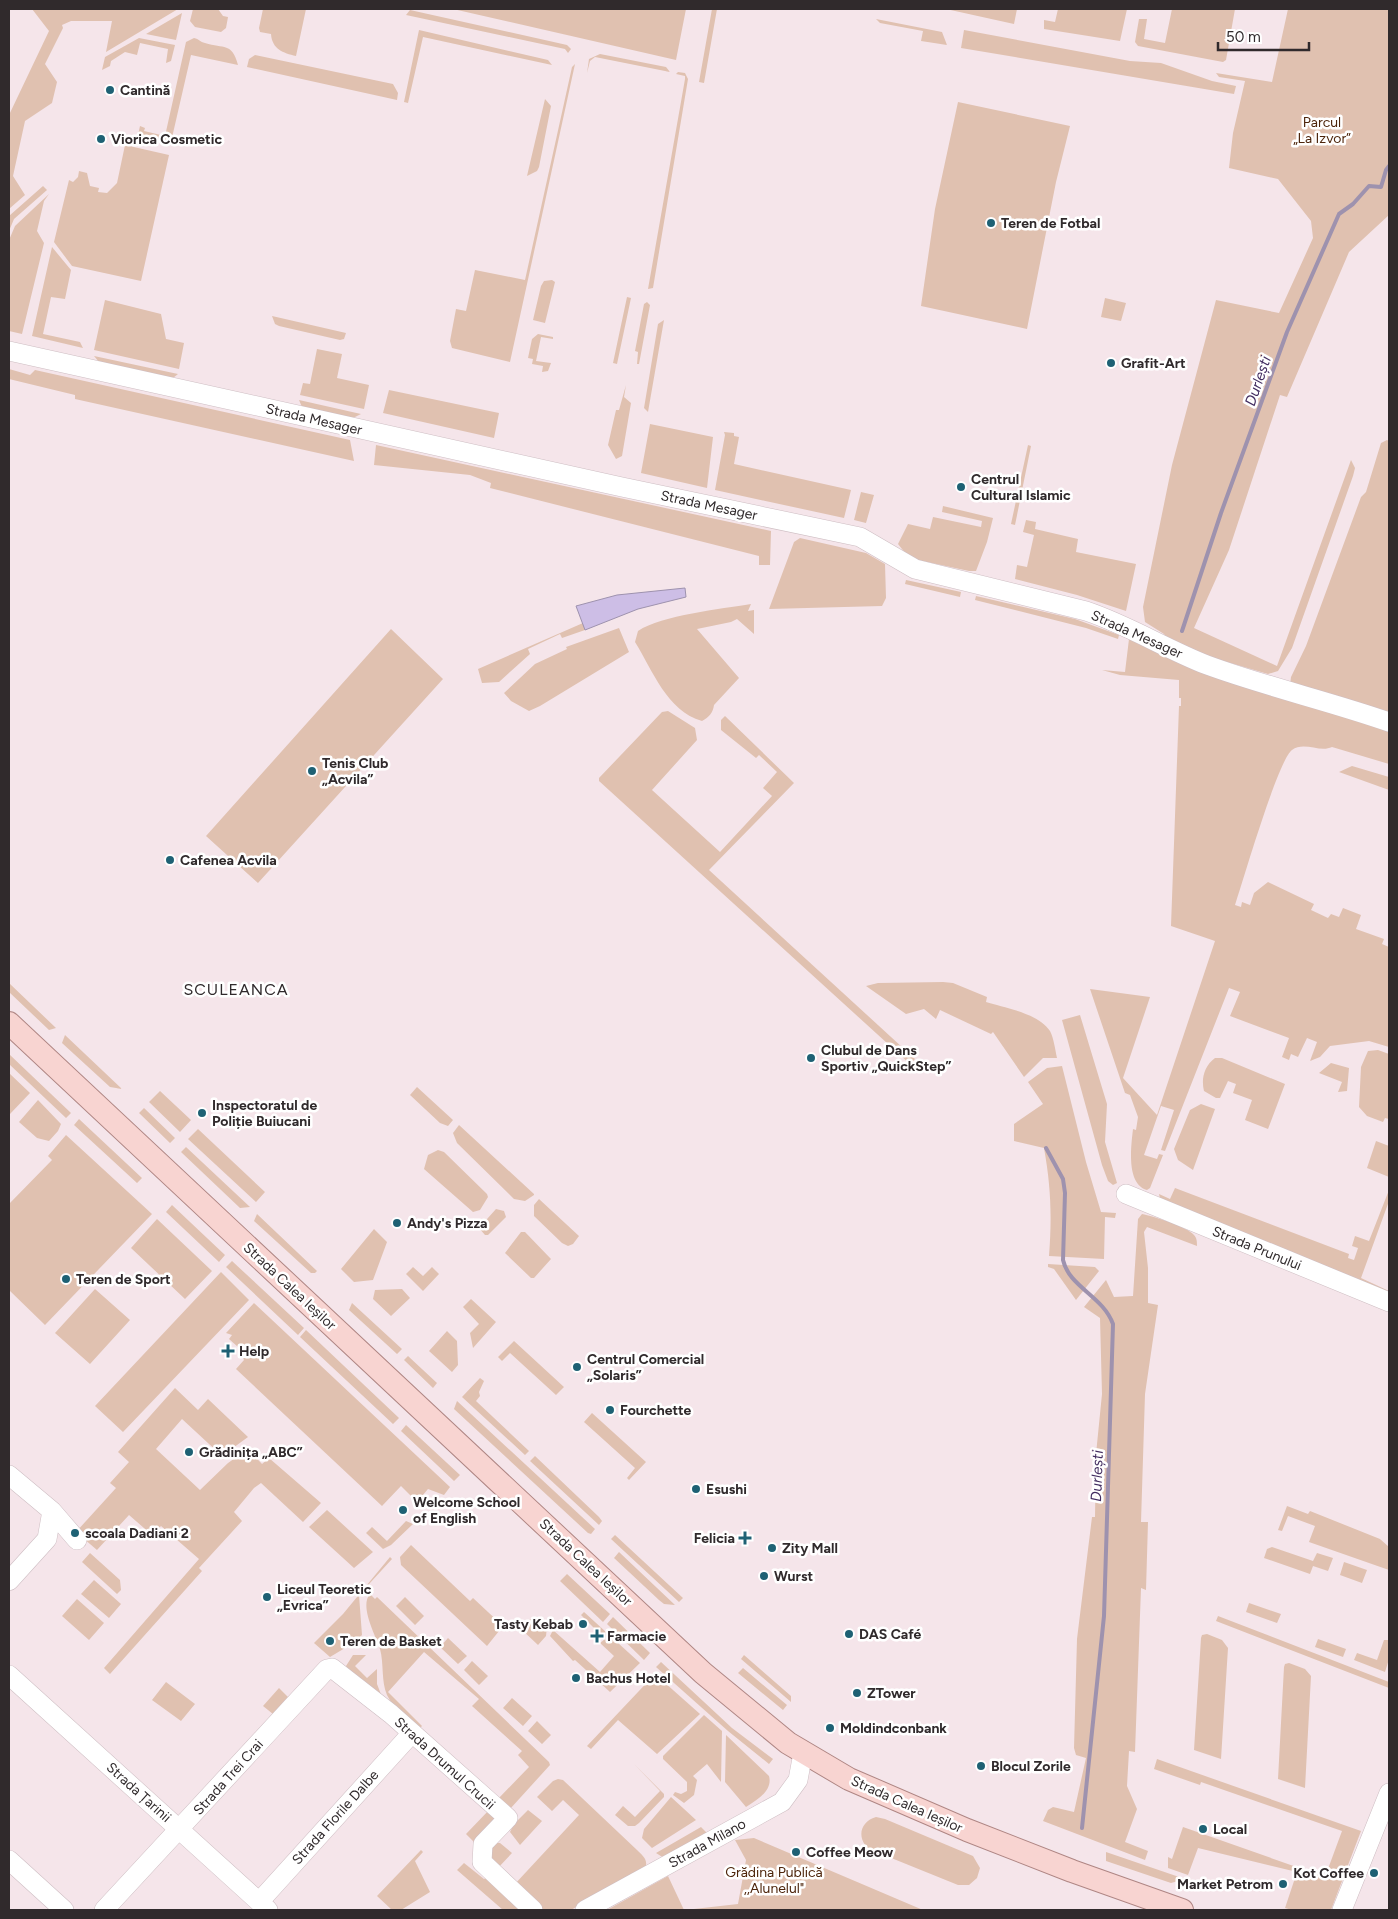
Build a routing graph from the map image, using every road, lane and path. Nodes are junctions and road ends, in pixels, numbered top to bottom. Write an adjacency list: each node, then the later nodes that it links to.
1 (9, 351): 2 (street, Strada Mesager)
2 (1389, 722)
3 (9, 1023): 13 (main road, Strada Calea Ieșilor)
4 (1126, 1194): 5 (street, Strada Prunului)
5 (1389, 1302)
6 (9, 1475): 7 (street)
7 (52, 1511): 8 (street); 9 (street)
8 (77, 1540)
9 (9, 1581)
10 (332, 1668): 12 (street, Strada Drumul Crucii); 15 (street, Strada Trei Crai)
11 (9, 1674): 15 (street, Strada Țarinii)
12 (412, 1733): 17 (street, Strada Florile Dalbe); 20 (street, Strada Drumul Crucii)
13 (803, 1753): 21 (street, Strada Milano); 22 (main road, Strada Calea Ieșilor)
14 (1389, 1792): 23 (street)
15 (180, 1829): 17 (street, Strada Țarinii); 19 (street, Strada Trei Crai)
16 (9, 1860): 18 (street)
17 (263, 1906)
18 (64, 1910)
19 (104, 1910)
20 (533, 1910)
21 (585, 1910)
22 (1182, 1910)
23 (1342, 1910)

